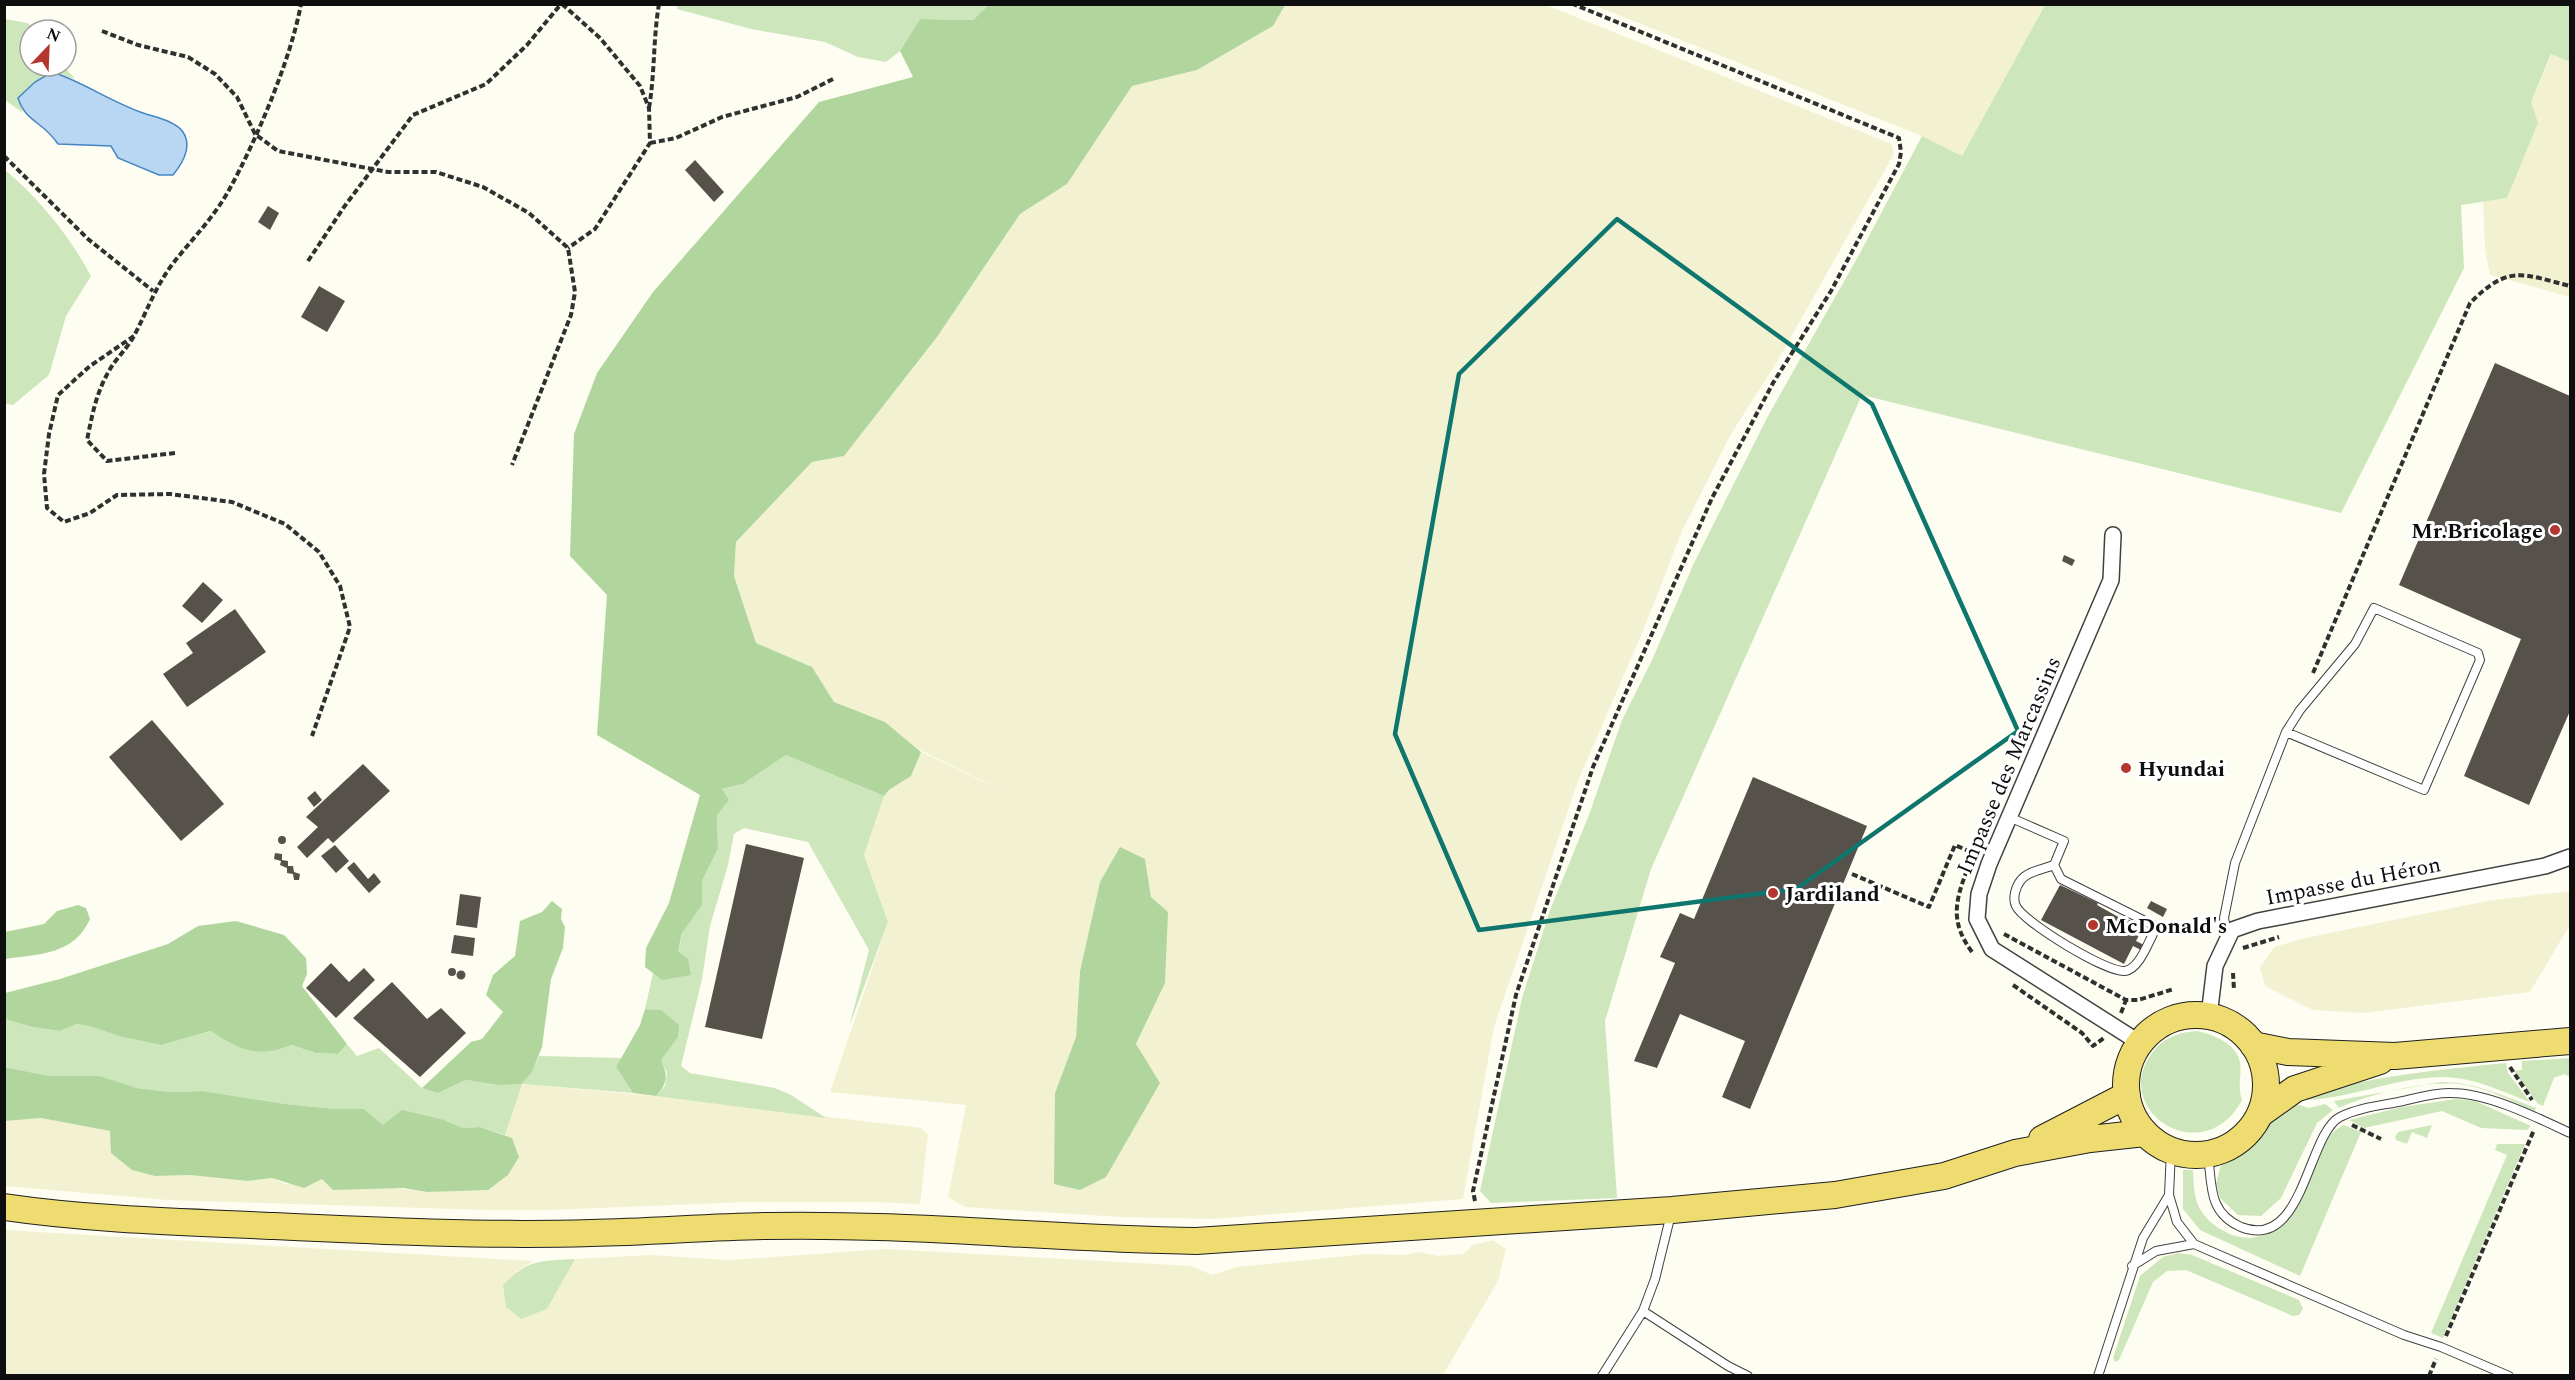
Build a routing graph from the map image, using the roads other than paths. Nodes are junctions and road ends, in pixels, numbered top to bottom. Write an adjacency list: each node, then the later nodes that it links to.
1 (2113, 535): 3 (street, Impasse des Marcassins)
2 (2286, 732): 2 (lane); 6 (lane)
3 (2009, 817): 5 (lane); 9 (street, Impasse des Marcassins)
4 (2571, 856): 6 (street, Impasse du Héron)
5 (2054, 865): 5 (lane)
6 (2227, 936): 7 (street)
7 (2209, 1016): 9 (main road); 10 (main road)
8 (2571, 1041): 11 (main road)
9 (2140, 1043): 12 (main road)
10 (2253, 1044): 11 (main road); 13 (main road)
11 (2395, 1056): 13 (main road)
12 (2127, 1095): 14 (main road); 17 (main road)
13 (2260, 1114): 18 (main road)
14 (2145, 1133): 16 (main road); 17 (main road)
15 (2571, 1133): 18 (lane)
16 (2171, 1150): 18 (main road); 19 (lane)
17 (2015, 1153): 21 (main road)
18 (2208, 1154)
19 (2169, 1195): 22 (lane); 23 (lane)
20 (4, 1207): 21 (main road)
21 (1672, 1210): 24 (lane)
22 (2194, 1244): 23 (lane); 28 (lane)
23 (2132, 1266): 25 (lane)
24 (1643, 1311): 26 (lane); 27 (lane)
25 (2099, 1375)
26 (1602, 1376)
27 (1748, 1376)
28 (2509, 1376)

